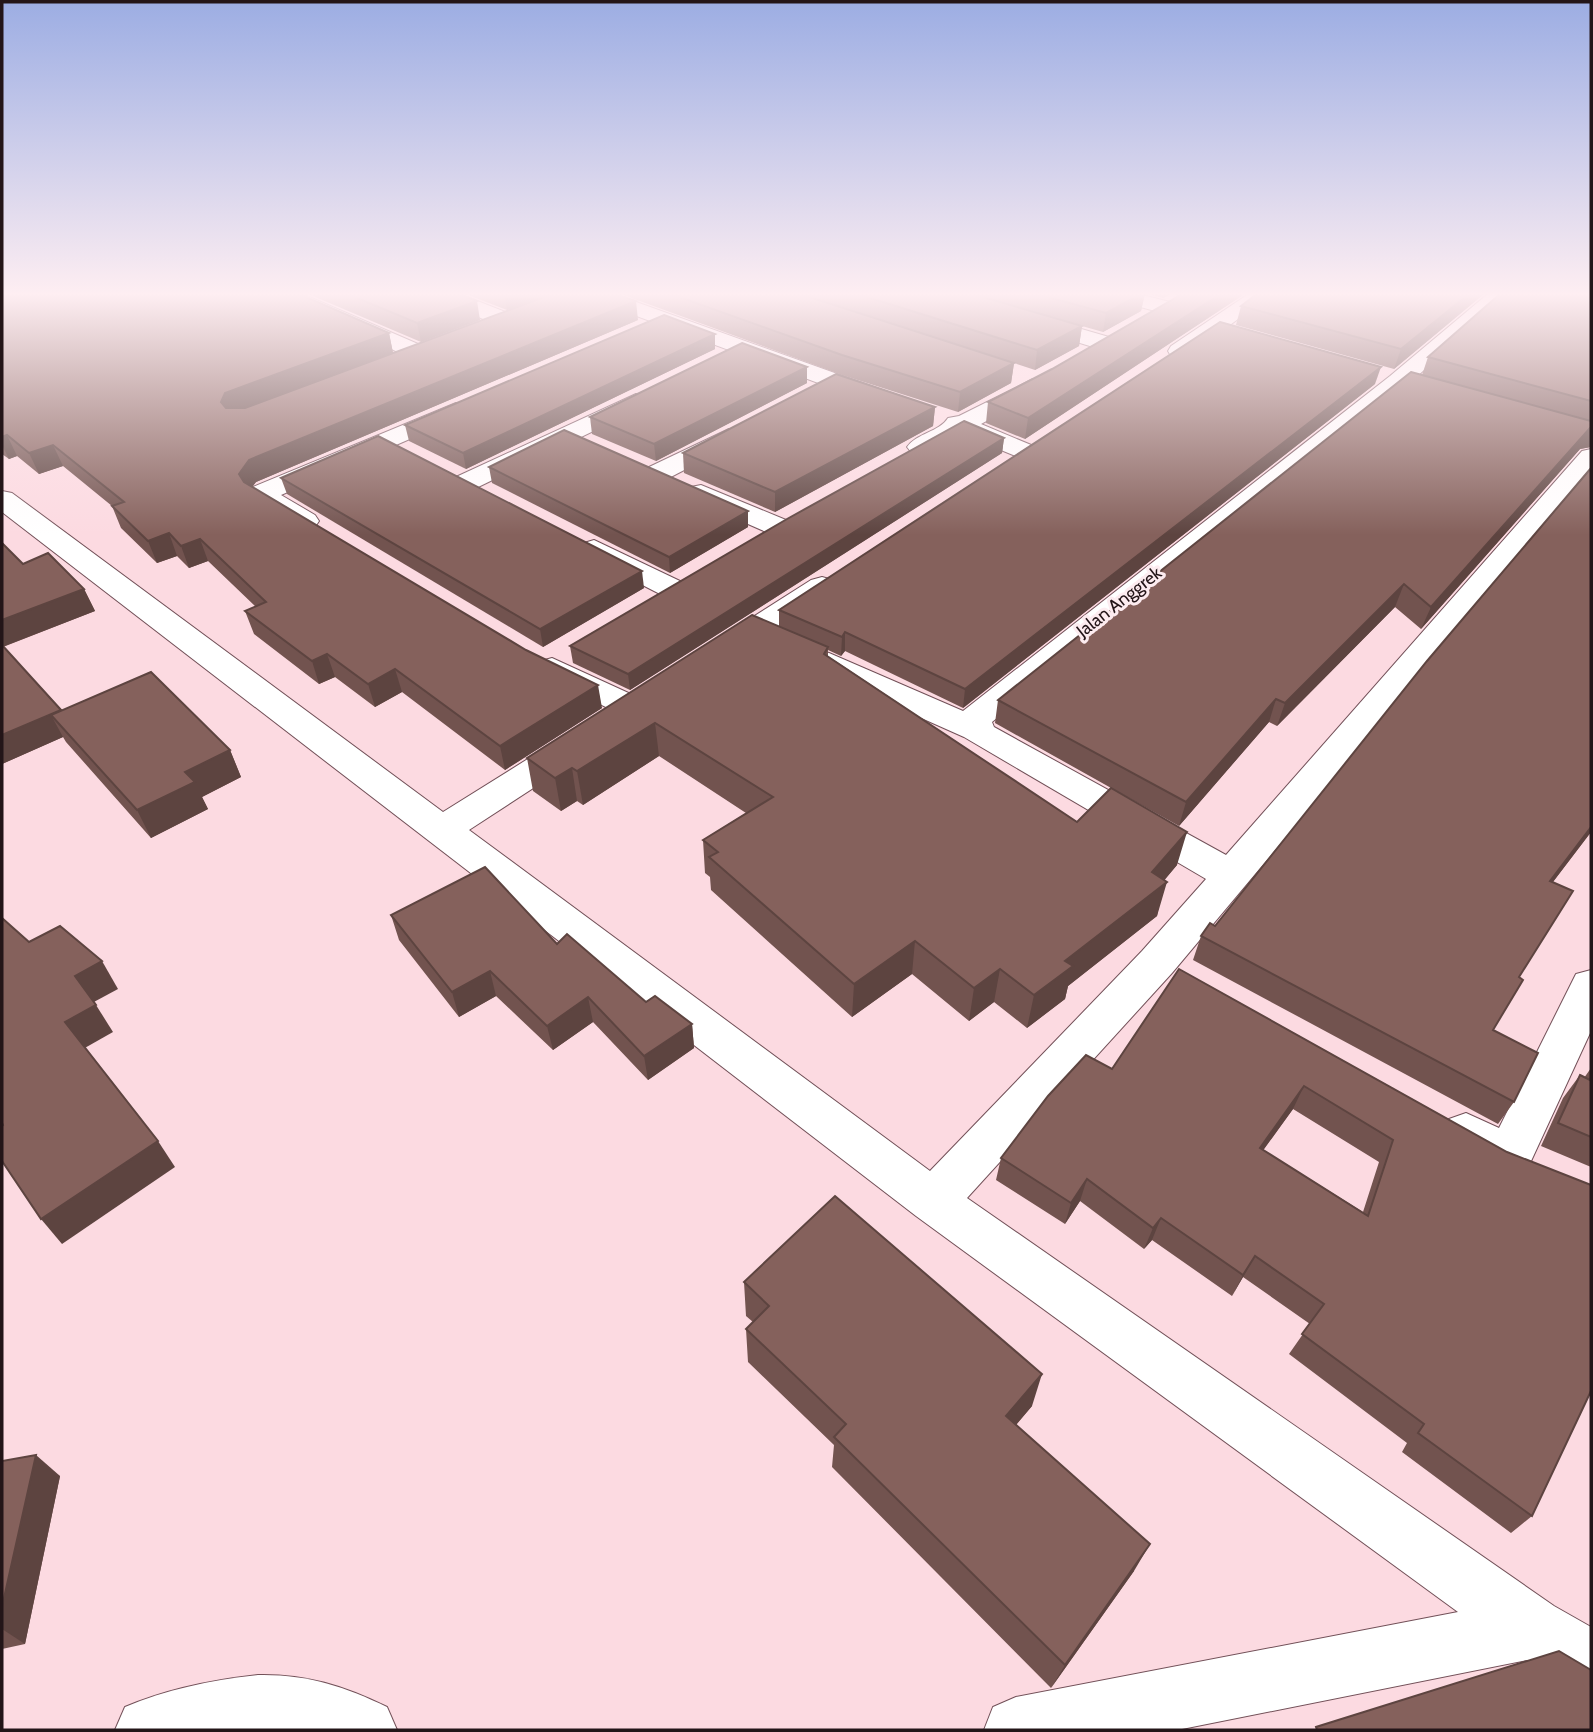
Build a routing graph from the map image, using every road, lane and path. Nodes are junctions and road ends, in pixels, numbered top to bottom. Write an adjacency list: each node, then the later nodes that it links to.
1 (811, 374): 4 (street)
2 (1052, 374): 10 (street)
3 (1405, 374): 31 (street, Jalan Anggrek)
4 (833, 382): 6 (street); 8 (street)
5 (654, 391): 12 (street)
6 (810, 394)
7 (473, 402): 14 (street)
8 (897, 403)
9 (936, 416): 10 (street)
10 (961, 424): 16 (street); 17 (street)
11 (752, 426): 21 (street)
12 (568, 435): 14 (street); 15 (street)
13 (1051, 436): 16 (street)
14 (384, 441): 23 (street)
15 (593, 446)
16 (1027, 452): 20 (street)
17 (903, 456)
18 (1591, 457): 33 (street)
19 (631, 463): 21 (street)
20 (1004, 467)
21 (656, 474): 25 (street)
22 (2, 499): 32 (street)
23 (333, 538)
24 (574, 539): 27 (street)
25 (753, 540)
26 (844, 572): 28 (street)
27 (671, 588)
28 (752, 632): 30 (street); 31 (street)
29 (547, 657): 32 (street)
30 (698, 666)
31 (975, 729): 33 (street)
32 (442, 830): 36 (street)
33 (1230, 875): 36 (street)
34 (1591, 986): 35 (street)
35 (1436, 1117)
36 (933, 1201): 37 (street)
37 (1532, 1628): 38 (street); 41 (street)
38 (1591, 1662)
39 (148, 1730): 40 (street)
40 (364, 1730)
41 (1016, 1730)

